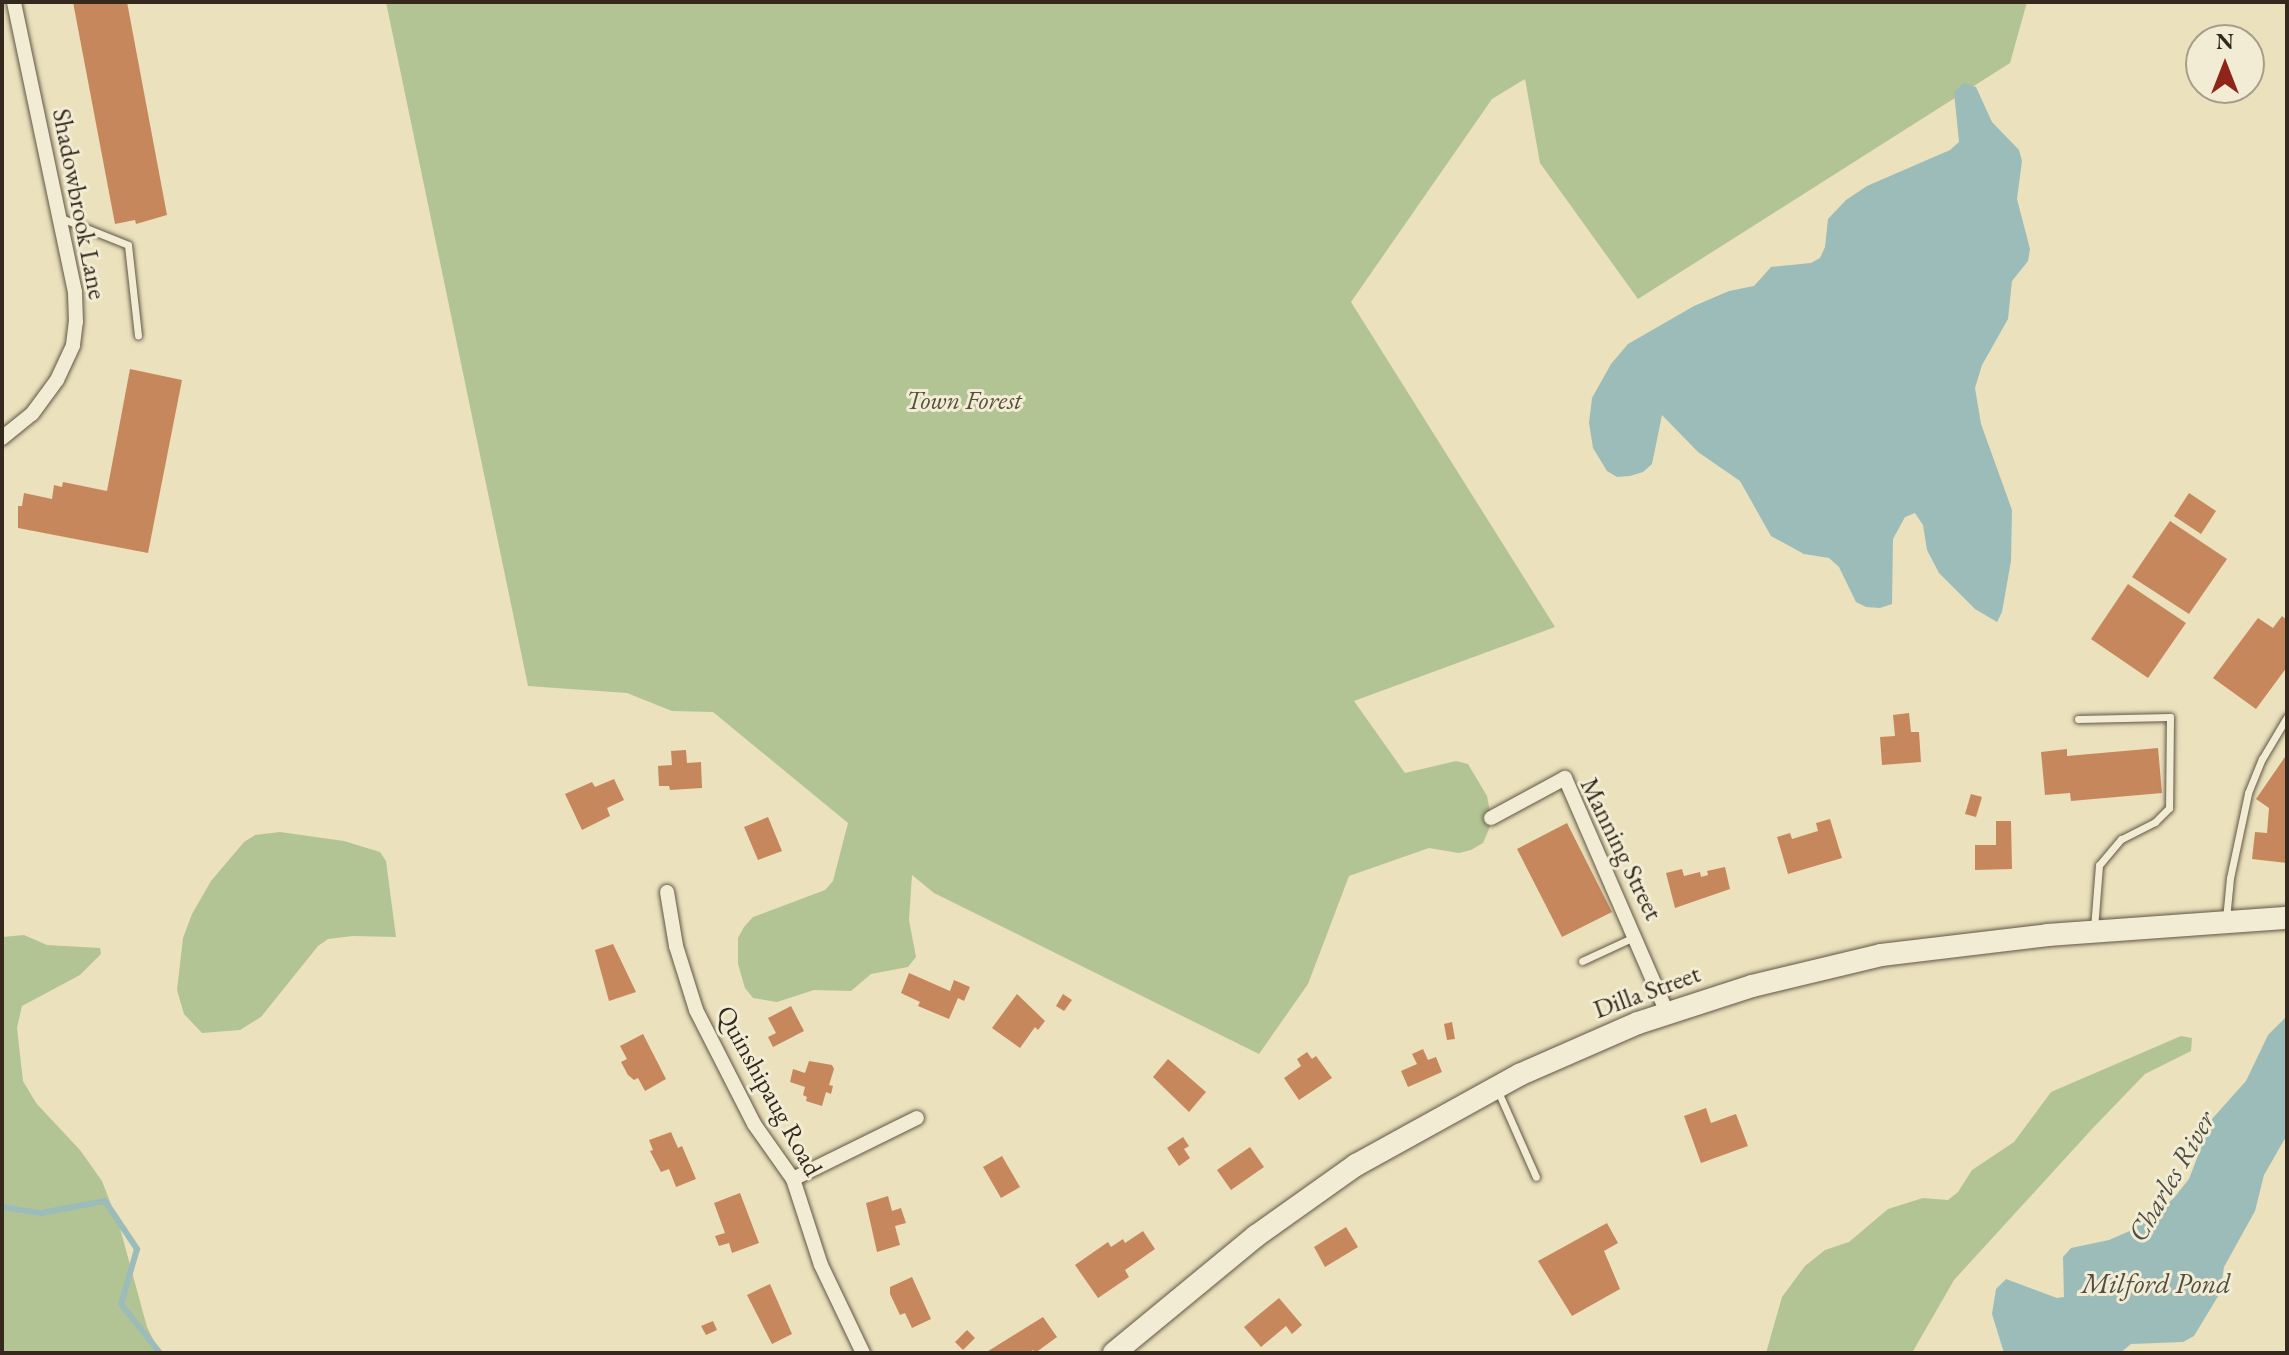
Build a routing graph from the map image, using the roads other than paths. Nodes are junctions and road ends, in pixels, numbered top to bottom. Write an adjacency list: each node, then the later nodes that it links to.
1 (14, 2): 2 (street, Shadowbrook Lane)
2 (59, 217): 3 (lane); 4 (street, Shadowbrook Lane)
3 (138, 335)
4 (2, 438)
5 (2287, 717): 10 (lane)
6 (2078, 719): 11 (lane)
7 (1491, 818): 12 (street, Manning Street)
8 (667, 892): 18 (street, Quinshipaug Road)
9 (2287, 918): 10 (main road, Dilla Street)
10 (2226, 922): 11 (main road, Dilla Street)
11 (2093, 931): 14 (main road, Dilla Street)
12 (1636, 936): 13 (lane); 14 (street, Manning Street)
13 (1582, 961)
14 (1667, 1013): 15 (main road, Dilla Street)
15 (1496, 1087): 17 (lane); 20 (main road, Dilla Street)
16 (917, 1118): 18 (street)
17 (1536, 1177)
18 (793, 1179): 19 (street, Quinshipaug Road)
19 (863, 1353)
20 (1114, 1353)

